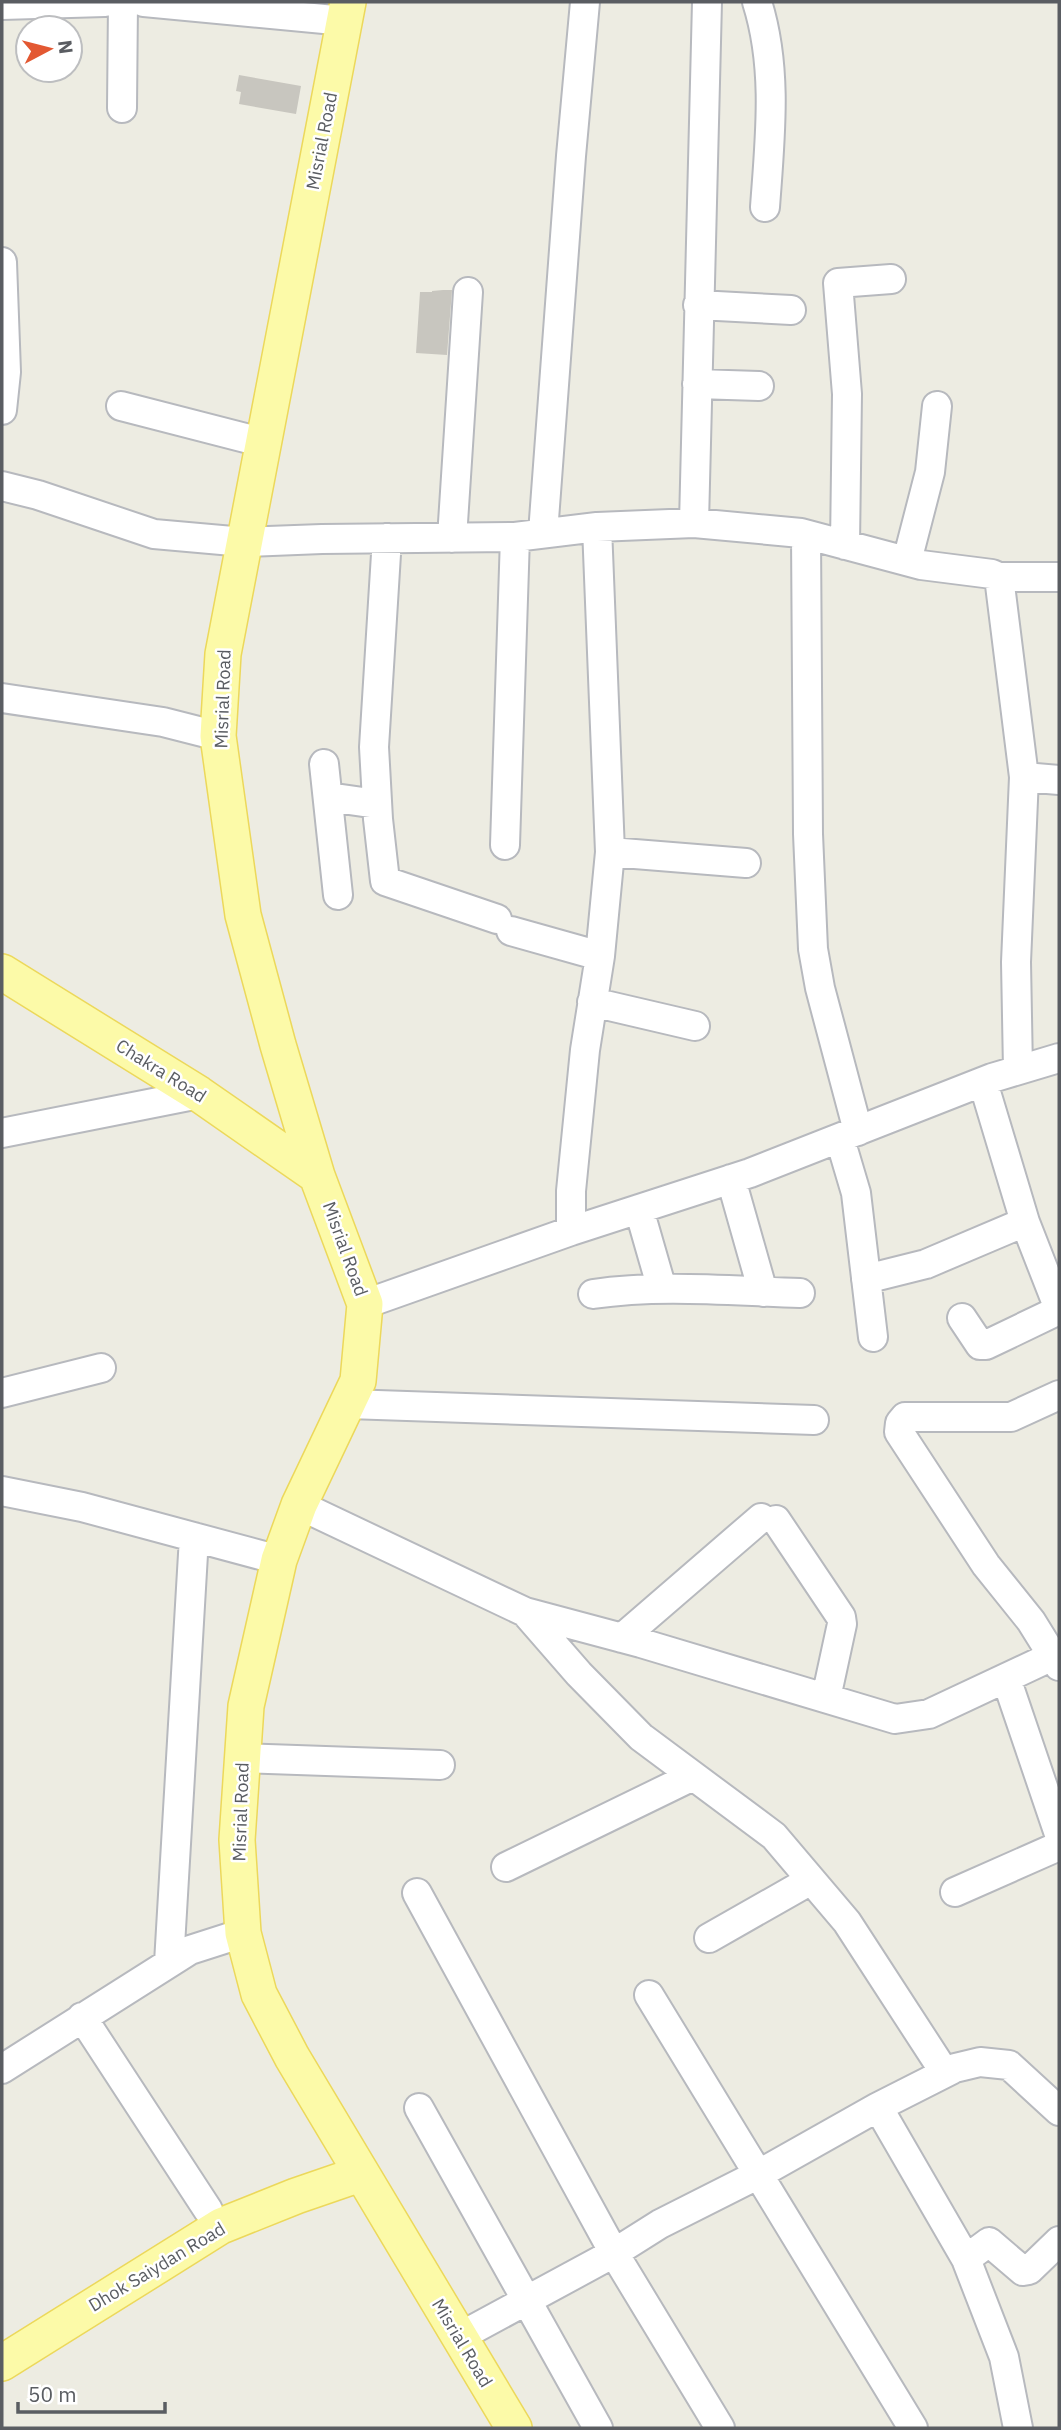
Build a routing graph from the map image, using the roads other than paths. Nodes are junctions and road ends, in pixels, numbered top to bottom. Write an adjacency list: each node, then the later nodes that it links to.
1 (105, 2): 7 (street)
2 (123, 2): 9 (street)
3 (144, 2): 8 (street)
4 (585, 2): 25 (street)
5 (707, 2): 14 (street)
6 (757, 2): 10 (street)
7 (2, 5)
8 (347, 11): 21 (main road, Misrial Road)
9 (122, 108)
10 (765, 206)
11 (2, 262): 20 (street)
12 (891, 279): 31 (street)
13 (468, 292): 29 (street)
14 (698, 305): 15 (street); 16 (street)
15 (791, 310)
16 (697, 384): 17 (street); 23 (street)
17 (759, 386)
18 (121, 406): 21 (street)
19 (937, 406): 32 (street)
20 (2, 410)
21 (265, 443): 30 (main road, Misrial Road)
22 (2, 486): 30 (street)
23 (694, 523): 24 (street); 26 (street)
24 (597, 527): 25 (street); 43 (street)
25 (543, 533): 27 (street)
26 (806, 535): 31 (street); 55 (street)
27 (515, 537): 29 (street); 42 (street)
28 (387, 538): 29 (street); 30 (street); 41 (street)
29 (452, 538)
30 (244, 542): 36 (main road, Misrial Road)
31 (845, 545): 32 (street)
32 (907, 561): 33 (street)
33 (999, 577): 34 (street); 38 (street)
34 (1059, 577)
35 (2, 698): 36 (street)
36 (218, 736): 56 (main road, Misrial Road)
37 (324, 764): 40 (street)
38 (1024, 777): 39 (street); 51 (street)
39 (1059, 780)
40 (328, 797): 41 (street); 45 (street)
41 (377, 804): 46 (street)
42 (505, 845)
43 (610, 852): 44 (street); 46 (street)
44 (746, 863)
45 (338, 895)
46 (600, 956): 48 (street)
47 (2, 972): 53 (main road, Chakra Road)
48 (592, 1002): 49 (street); 60 (street)
49 (695, 1026)
50 (1059, 1058): 51 (street)
51 (1018, 1070): 52 (street)
52 (983, 1082): 55 (street); 59 (street)
53 (199, 1094): 54 (street); 56 (main road, Chakra Road)
54 (2, 1133)
55 (849, 1135): 57 (street); 61 (street)
56 (317, 1176): 66 (main road, Misrial Road)
57 (731, 1179): 58 (street); 63 (street)
58 (639, 1209): 60 (street); 62 (street)
59 (1025, 1222): 61 (street); 67 (street)
60 (571, 1231): 66 (street)
61 (866, 1279): 69 (street)
62 (662, 1289): 63 (street); 65 (street)
63 (763, 1292): 64 (street)
64 (800, 1293)
65 (593, 1294)
66 (365, 1304): 73 (main road, Misrial Road)
67 (1059, 1309): 68 (street)
68 (962, 1318)
69 (873, 1337)
70 (101, 1368): 71 (street)
71 (2, 1393)
72 (1059, 1395): 81 (street)
73 (348, 1404): 74 (street); 76 (main road, Misrial Road)
74 (814, 1420)
75 (2, 1490): 77 (street)
76 (299, 1505): 78 (main road, Misrial Road); 79 (street)
77 (194, 1537): 78 (street); 95 (street)
78 (279, 1560): 84 (main road, Misrial Road)
79 (524, 1612): 80 (street); 86 (street)
80 (622, 1638): 83 (street); 83 (street)
81 (1057, 1658): 82 (street)
82 (1006, 1678): 83 (street); 87 (street)
83 (826, 1698)
84 (243, 1758): 85 (street); 93 (main road, Misrial Road)
85 (440, 1765)
86 (693, 1776): 89 (street); 90 (street)
87 (1059, 1834)
88 (1059, 1846): 91 (street)
89 (506, 1867)
90 (811, 1880): 94 (street); 99 (street)
91 (955, 1892)
92 (417, 1894): 107 (street)
93 (243, 1933): 95 (street); 103 (main road, Misrial Road)
94 (709, 1938)
95 (169, 1963): 97 (street)
96 (649, 1995): 104 (street)
97 (82, 2017): 98 (street); 105 (street)
98 (2, 2069)
99 (945, 2073): 100 (street); 102 (street)
100 (878, 2106): 104 (street); 108 (street)
101 (419, 2108): 109 (street)
102 (1059, 2112)
103 (360, 2174): 110 (main road, Misrial Road); 111 (main road, Dhok Saiydan Road)
104 (759, 2174): 107 (street); 115 (street)
105 (208, 2210)
106 (1059, 2241): 108 (street)
107 (614, 2253): 109 (street); 114 (street)
108 (966, 2259): 116 (street)
109 (526, 2300): 110 (street); 113 (street)
110 (459, 2337): 112 (main road, Misrial Road)
111 (2, 2363)
112 (514, 2428)
113 (598, 2428)
114 (720, 2428)
115 (913, 2428)
116 (1018, 2428)

